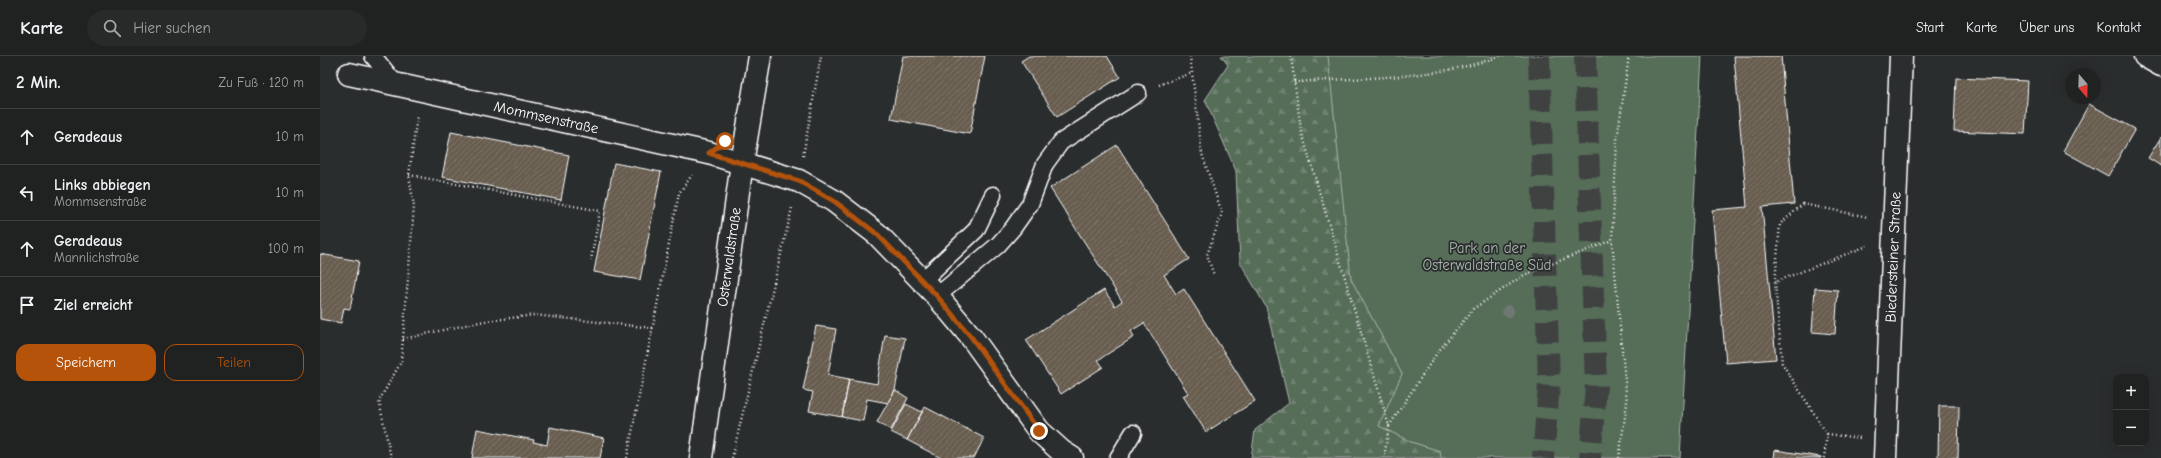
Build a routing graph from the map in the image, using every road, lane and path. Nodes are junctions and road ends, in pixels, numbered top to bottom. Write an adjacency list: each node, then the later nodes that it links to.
1 (374, 56): 14 (lane)
2 (760, 56): 18 (street, Osterwaldstraße)
3 (821, 56): 20 (path)
4 (1190, 56): 11 (path)
5 (1291, 56): 13 (path)
6 (1500, 56): 13 (path)
7 (1629, 56): 23 (path)
8 (1901, 56): 44 (street, Biedersteiner Straße)
9 (2145, 56): 10 (street)
10 (2161, 65)
11 (1192, 73): 16 (path); 26 (path)
12 (349, 74): 14 (street, Mommsenstraße)
13 (1294, 82): 31 (path)
14 (395, 83): 15 (street, Mommsenstraße)
15 (421, 89): 17 (street, Mommsenstraße); 19 (path)
16 (1138, 93): 28 (lane)
17 (709, 153): 18 (street, Mommsenstraße); 29 (path)
18 (742, 163): 20 (street, Mommsenstraße); 37 (street, Osterwaldstraße)
19 (408, 175): 25 (path); 30 (path)
20 (799, 181): 28 (street, Mommsenstraße); 38 (path)
21 (993, 195): 28 (lane)
22 (1870, 218): 27 (path)
23 (1612, 240): 31 (path); 42 (path)
24 (1870, 245): 27 (path)
25 (591, 260)
26 (1214, 275)
27 (1775, 282): 33 (path)
28 (930, 288): 39 (street, Mommsenstraße)
29 (653, 328): 30 (path); 36 (path)
30 (403, 339): 35 (path)
31 (1389, 426): 41 (path)
32 (1133, 433): 40 (lane)
33 (1827, 434): 34 (path); 43 (path)
34 (1862, 438)
35 (391, 458)
36 (627, 458)
37 (701, 458)
38 (732, 458)
39 (1072, 458)
40 (1118, 458)
41 (1384, 458)
42 (1619, 458)
43 (1824, 458)
44 (1885, 458)

